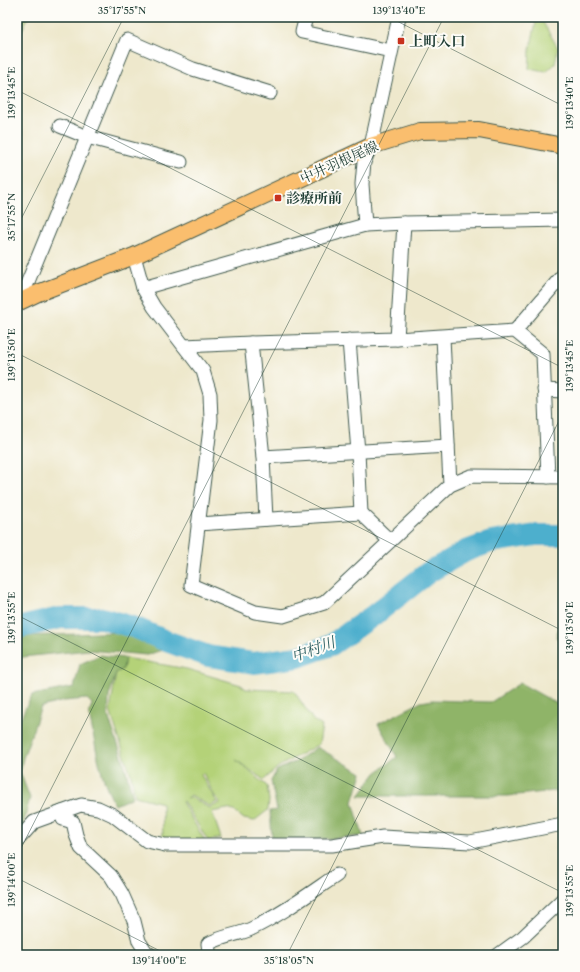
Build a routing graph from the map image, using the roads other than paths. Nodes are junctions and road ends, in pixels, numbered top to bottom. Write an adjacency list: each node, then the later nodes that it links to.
1 (306, 17): 3 (street)
2 (399, 17): 3 (street)
3 (391, 51): 7 (street)
4 (270, 93): 6 (street)
5 (60, 126): 6 (street)
6 (87, 137): 9 (street); 16 (street)
7 (371, 146): 8 (main road, 中井羽根尾線); 12 (street); 13 (main road, 中井羽根尾線)
8 (563, 146)
9 (180, 162)
10 (563, 220): 11 (street)
11 (404, 223): 12 (street); 19 (street)
12 (365, 225): 15 (street)
13 (134, 256): 15 (street); 16 (main road, 中井羽根尾線)
14 (563, 275): 17 (street)
15 (143, 288): 22 (street)
16 (18, 302)
17 (515, 331): 18 (street); 23 (street)
18 (443, 337): 19 (street); 25 (street)
19 (397, 339): 20 (street)
20 (349, 340): 21 (street); 26 (street)
21 (251, 343): 22 (street); 27 (street)
22 (184, 346): 33 (street)
23 (544, 390): 24 (street); 28 (street)
24 (563, 391)
25 (448, 446): 26 (street); 30 (street)
26 (358, 452): 27 (street); 31 (street)
27 (263, 458): 32 (street)
28 (548, 477): 29 (street); 30 (street)
29 (563, 477)
30 (450, 485): 34 (street)
31 (361, 513): 32 (street); 34 (street)
32 (266, 519): 33 (street)
33 (198, 524): 34 (street)
34 (390, 541)
35 (62, 812): 36 (street); 37 (street); 40 (street)
36 (563, 824)
37 (17, 841)
38 (337, 875): 41 (street)
39 (563, 899): 42 (street)
40 (151, 955)
41 (206, 955)
42 (498, 955)

